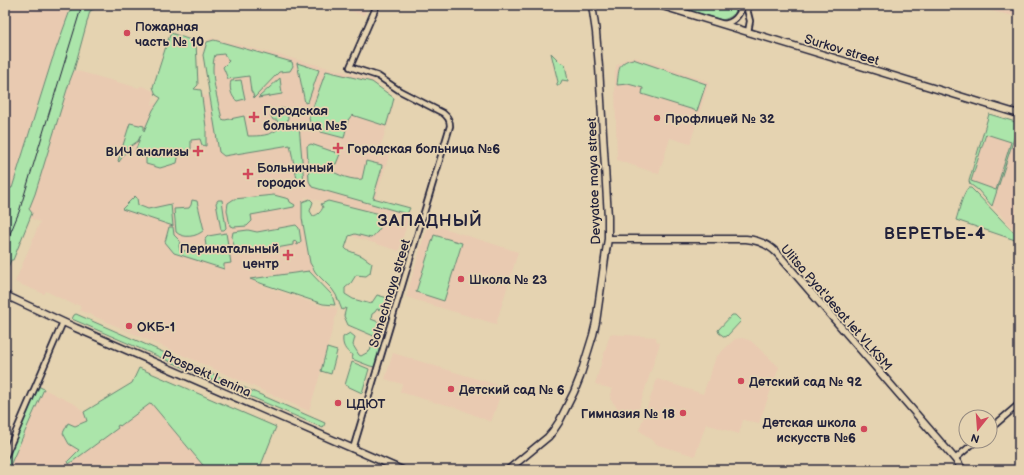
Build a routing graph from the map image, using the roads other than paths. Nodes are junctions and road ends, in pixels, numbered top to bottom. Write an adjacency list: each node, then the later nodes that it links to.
1 (377, 5): 14 (street, Solnechnaya street)
2 (592, 5): 9 (main road, Devyatoe maya street)
3 (659, 5): 6 (main road, Surkov street)
4 (743, 5): 6 (street)
5 (746, 5): 7 (street)
6 (719, 23): 7 (main road, Surkov street)
7 (748, 32): 8 (main road, Surkov street)
8 (1019, 114)
9 (608, 240): 17 (main road, Ulitsa Pyat'desat let VLKSM); 19 (main road, Devyatoe maya street)
10 (5, 295): 11 (main road, Prospekt Lenina)
11 (64, 322): 14 (main road, Prospekt Lenina); 16 (street)
12 (1019, 404): 13 (street)
13 (998, 422)
14 (354, 449): 18 (main road, Prospekt Lenina)
15 (967, 449): 17 (street)
16 (5, 457)
17 (955, 459): 20 (main road, Ulitsa Pyat'desat let VLKSM)
18 (402, 470)
19 (508, 470)
20 (963, 470)

